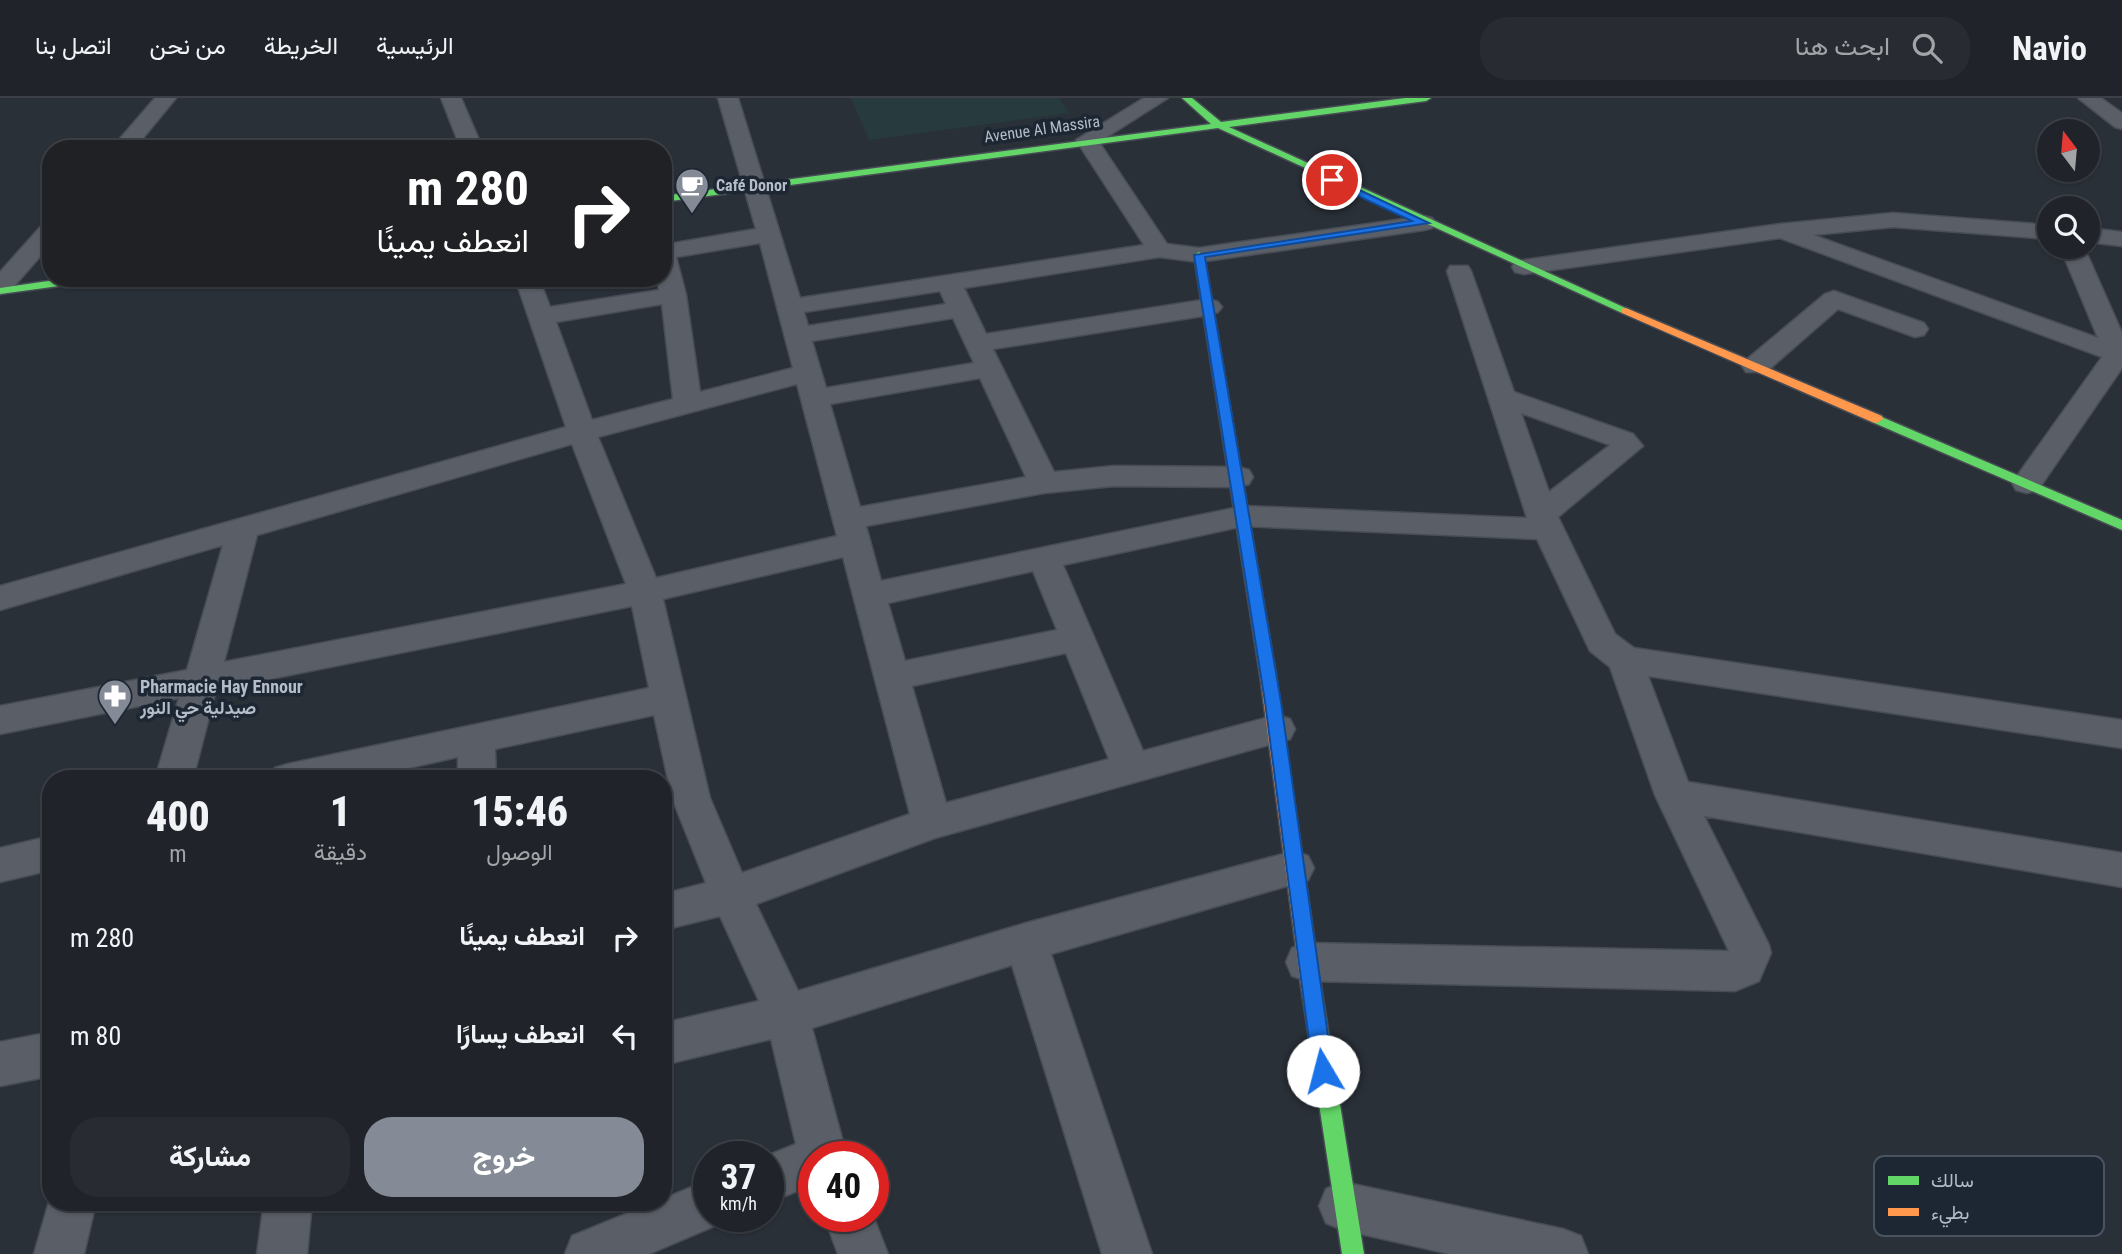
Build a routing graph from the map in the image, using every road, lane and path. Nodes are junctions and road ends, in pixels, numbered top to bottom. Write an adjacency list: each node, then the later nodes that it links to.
1 (166, 98): 10 (street)
2 (451, 98): 11 (street)
3 (728, 98): 13 (street)
4 (1158, 98): 12 (street)
5 (1187, 98): 9 (street)
6 (1426, 98): 9 (street, Avenue Al Massira)
7 (2088, 98): 8 (street)
8 (2122, 123)
9 (1217, 124): 12 (street, Avenue Al Massira); 15 (street)
10 (130, 140)
11 (468, 140)
12 (1087, 141): 13 (street, Avenue Al Massira); 23 (street)
13 (755, 186): 14 (street, Avenue Al Massira); 18 (street)
14 (672, 198)
15 (1424, 223): 24 (street); 26 (street)
16 (1780, 231): 17 (street); 26 (street); 40 (street)
17 (2037, 231)
18 (769, 234): 22 (street); 37 (street)
19 (2100, 236): 20 (street)
20 (2122, 239)
21 (42, 240): 32 (street)
22 (672, 250)
23 (1159, 250): 24 (street); 28 (street)
24 (1199, 255): 34 (street)
25 (2077, 259): 40 (street)
26 (1524, 267): 41 (street)
27 (1459, 271): 44 (street)
28 (949, 283): 35 (street); 37 (street)
29 (42, 284): 32 (street)
30 (530, 287): 36 (street)
31 (671, 287): 33 (street)
32 (0, 289)
33 (673, 295): 36 (street); 45 (street)
34 (1209, 307): 39 (street); 47 (street)
35 (962, 309): 37 (street); 39 (street)
36 (539, 317): 46 (street)
37 (793, 321): 43 (street)
38 (1915, 329): 41 (street)
39 (979, 343): 42 (street)
40 (2118, 354): 49 (street)
41 (1756, 366): 49 (street)
42 (992, 368): 43 (street); 48 (street)
43 (811, 385): 45 (street); 54 (street)
44 (1499, 396): 51 (street); 51 (street)
45 (688, 404): 46 (street)
46 (582, 432): 53 (street); 56 (street)
47 (1238, 477): 48 (street); 50 (street)
48 (1044, 483): 54 (street)
49 (2027, 483): 52 (street)
50 (1244, 516): 51 (street); 55 (street); 65 (street)
51 (1545, 521): 60 (street)
52 (2122, 525)
53 (244, 526): 58 (street); 61 (street)
54 (851, 531): 56 (street); 57 (street)
55 (1044, 558): 57 (street); 59 (street)
56 (645, 592): 61 (street); 63 (street)
57 (869, 595): 62 (street)
58 (0, 597)
59 (1079, 638): 62 (street); 68 (street)
60 (1625, 660): 66 (street); 72 (street)
61 (200, 677): 64 (street); 69 (street)
62 (892, 677): 74 (street)
63 (668, 698): 67 (street); 73 (street)
64 (0, 720)
65 (1277, 729): 68 (street); 77 (street)
66 (2122, 734)
67 (476, 739): 70 (street); 71 (street)
68 (1132, 769): 74 (street)
69 (176, 770)
70 (330, 770)
71 (477, 770)
72 (1674, 795): 78 (street); 82 (street)
73 (677, 801): 79 (street)
74 (933, 824): 79 (street)
75 (42, 855): 76 (street)
76 (0, 865)
77 (1294, 868): 81 (street); 82 (street)
78 (2122, 870)
79 (731, 895): 80 (street); 83 (street)
80 (672, 910)
81 (1026, 942): 83 (street); 97 (street)
82 (1307, 962): 88 (street)
83 (787, 1014): 84 (street); 87 (street)
84 (672, 1042)
85 (42, 1056): 86 (street)
86 (0, 1063)
87 (818, 1141)
88 (1343, 1206): 98 (street); 99 (street)
89 (70, 1211): 93 (street)
90 (287, 1211): 94 (street)
91 (693, 1211): 95 (street)
92 (854, 1232): 96 (street)
93 (59, 1254)
94 (282, 1254)
95 (590, 1254)
96 (863, 1254)
97 (1127, 1254)
98 (1353, 1254)
99 (1563, 1254)

